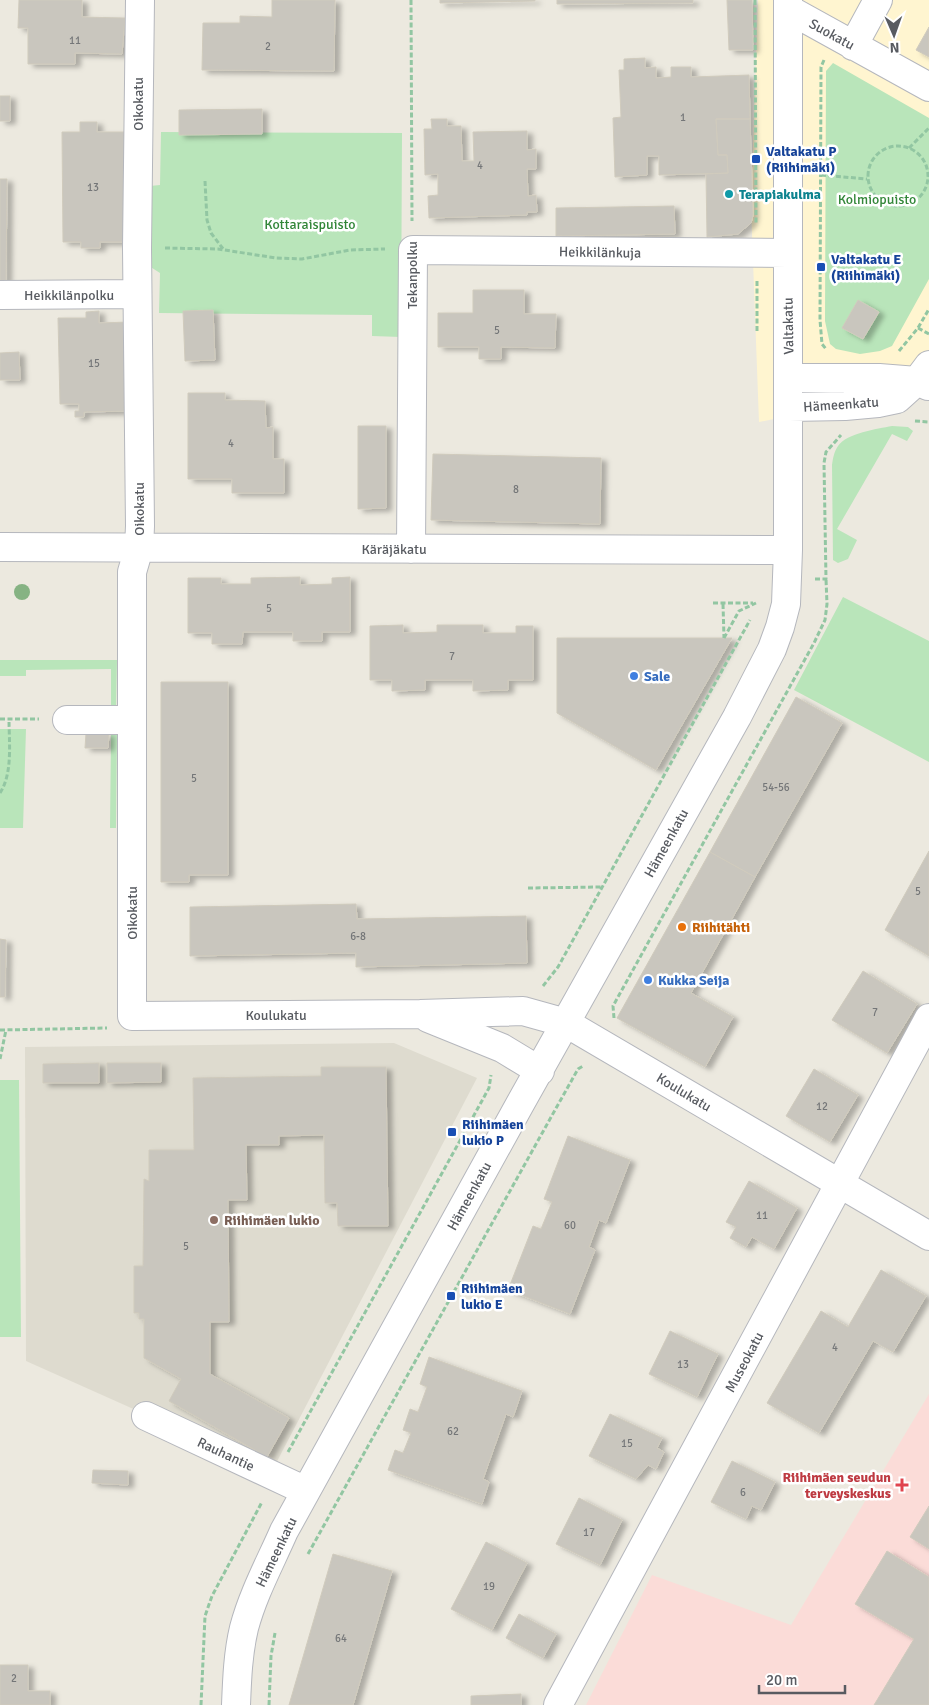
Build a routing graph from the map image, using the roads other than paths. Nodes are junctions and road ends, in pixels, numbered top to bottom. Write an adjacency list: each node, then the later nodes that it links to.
1 (140, 0): 8 (street, Oikokatu)
2 (878, 0): 4 (street)
3 (788, 5): 4 (street, Suokatu); 7 (street, Valtakatu)
4 (853, 46): 5 (street, Suokatu)
5 (929, 87)
6 (413, 250): 7 (street, Heikkilänkuja); 15 (street, Tekanpolku)
7 (788, 253): 10 (street, Valtakatu)
8 (138, 294): 9 (street, Heikkilänpolku); 14 (street, Oikokatu)
9 (0, 295)
10 (789, 378): 11 (street, Hämeenkatu); 12 (street, Valtakatu)
11 (925, 378): 12 (street, Hämeenkatu)
12 (789, 407): 16 (street, Valtakatu)
13 (0, 547): 14 (street, Käräjäkatu)
14 (139, 548): 15 (street, Käräjäkatu); 19 (street, Oikokatu)
15 (410, 549): 16 (street, Käräjäkatu)
16 (788, 550): 17 (street, Valtakatu)
17 (772, 649): 23 (street, Hämeenkatu)
18 (67, 720): 19 (street)
19 (131, 720): 21 (street, Oikokatu)
20 (420, 1014): 21 (street, Koulukatu); 23 (street, Koulukatu); 24 (street, Koulukatu)
21 (132, 1016)
22 (929, 1018): 25 (street, Museokatu)
23 (566, 1023): 24 (street, Hämeenkatu); 25 (street, Koulukatu)
24 (540, 1071): 28 (street, Hämeenkatu)
25 (841, 1185): 26 (street, Koulukatu); 30 (street, Museokatu)
26 (929, 1236)
27 (146, 1416): 28 (street, Rauhantie)
28 (306, 1492): 29 (street, Hämeenkatu)
29 (236, 1705)
30 (558, 1705)

